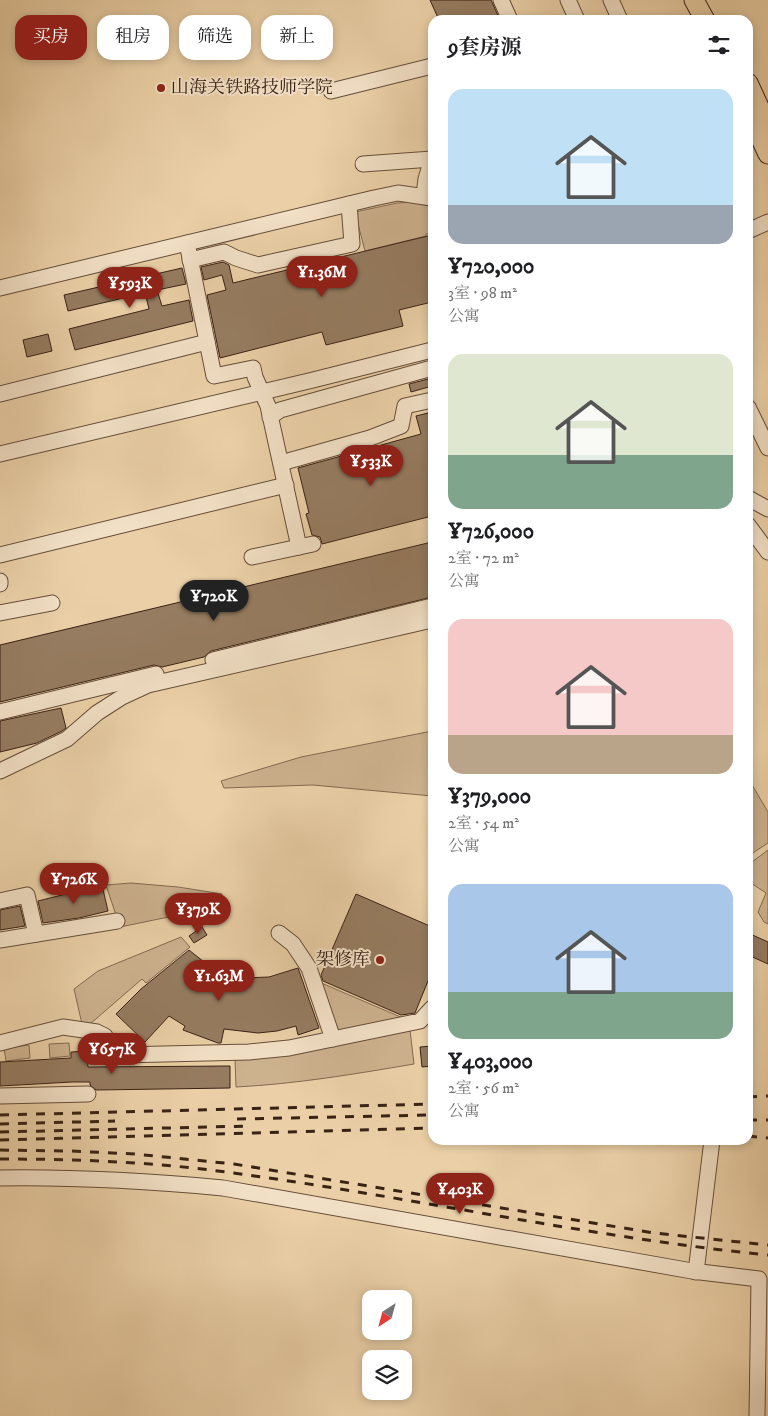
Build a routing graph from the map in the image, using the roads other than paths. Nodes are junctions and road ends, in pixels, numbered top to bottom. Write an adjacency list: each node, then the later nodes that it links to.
1 (501, 0): 6 (street)
2 (568, 0): 7 (street)
3 (611, 0): 8 (street)
4 (694, 0): 9 (main road)
5 (708, 0): 10 (main road)
6 (508, 15)
7 (575, 15)
8 (618, 15)
9 (702, 15)
10 (716, 15)
11 (428, 67): 12 (street)
12 (331, 91)
13 (753, 94): 15 (main road)
14 (753, 122): 16 (main road)
15 (768, 126)
16 (768, 154)
17 (428, 159): 18 (street)
18 (363, 164)
19 (428, 172): 20 (street)
20 (428, 197): 21 (street)
21 (349, 204): 24 (street); 26 (street)
22 (768, 222): 23 (street)
23 (753, 230)
24 (222, 234): 25 (street); 26 (street)
25 (187, 243): 27 (street); 28 (street)
26 (224, 252): 27 (street)
27 (190, 260): 29 (street)
28 (0, 288)
29 (207, 342): 32 (street); 33 (street)
30 (428, 351): 32 (street)
31 (428, 369): 36 (street)
32 (261, 392): 36 (street); 38 (street)
33 (0, 394)
34 (428, 401): 39 (street)
35 (753, 417): 37 (street)
36 (270, 418): 39 (street)
37 (768, 448)
38 (0, 454)
39 (281, 463): 40 (street)
40 (286, 485): 45 (street); 46 (street)
41 (753, 501): 42 (street)
42 (768, 509)
43 (753, 533): 44 (street)
44 (768, 552)
45 (0, 555)
46 (252, 557)
47 (52, 603): 49 (street)
48 (428, 607): 51 (street)
49 (0, 613)
50 (428, 621): 52 (street)
51 (0, 712)
52 (0, 771)
53 (0, 901): 56 (street)
54 (117, 921): 56 (street)
55 (279, 933): 59 (street)
56 (36, 934): 57 (street)
57 (0, 940)
58 (428, 1012): 59 (street)
59 (333, 1039): 60 (street)
60 (0, 1043)
61 (88, 1094): 62 (street)
62 (0, 1096)
63 (711, 1145): 65 (street)
64 (0, 1178): 65 (street)
65 (696, 1272): 66 (street)
66 (757, 1416)

